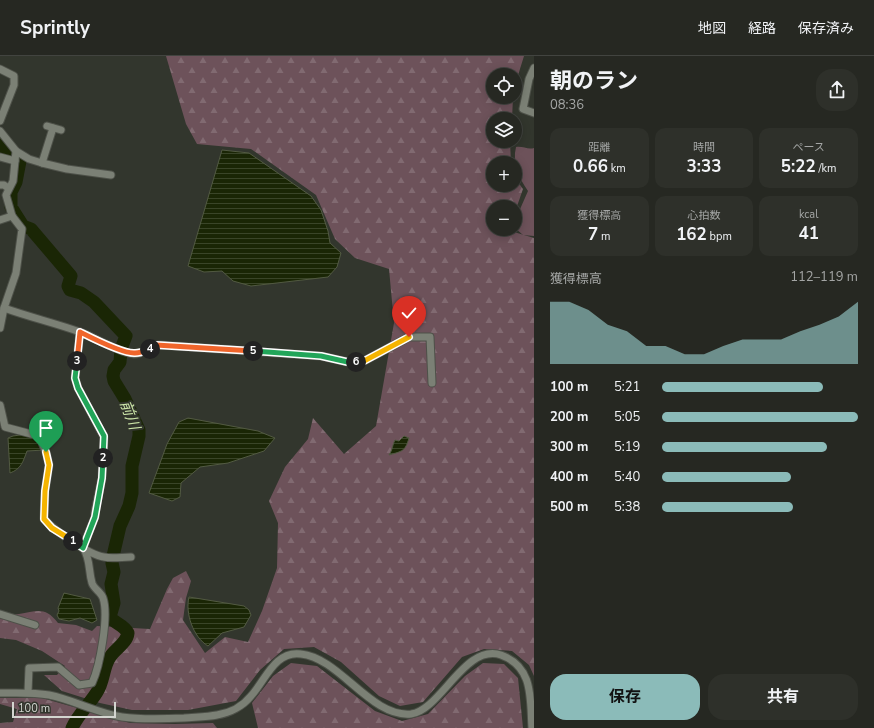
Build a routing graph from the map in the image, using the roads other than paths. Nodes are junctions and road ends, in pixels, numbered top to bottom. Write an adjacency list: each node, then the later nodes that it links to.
1 (534, 68): 3 (street)
2 (0, 69): 5 (street)
3 (531, 87): 4 (street)
4 (534, 113)
5 (0, 122)
6 (61, 130): 11 (street)
7 (0, 131): 8 (street)
8 (16, 150): 10 (street); 11 (street)
9 (0, 157): 10 (street)
10 (15, 161): 14 (street)
11 (42, 163): 12 (street)
12 (111, 175)
13 (0, 185): 14 (street)
14 (8, 188): 15 (street)
15 (12, 216): 16 (street); 17 (street)
16 (0, 220)
17 (4, 308): 18 (street); 19 (street)
18 (0, 328)
19 (80, 332): 20 (street); 22 (street)
20 (432, 383)
21 (0, 405): 22 (street)
22 (83, 548): 23 (street); 26 (street)
23 (131, 557)
24 (0, 614): 25 (street)
25 (35, 625)
26 (28, 692): 27 (street); 28 (street)
27 (0, 693)
28 (532, 728)

